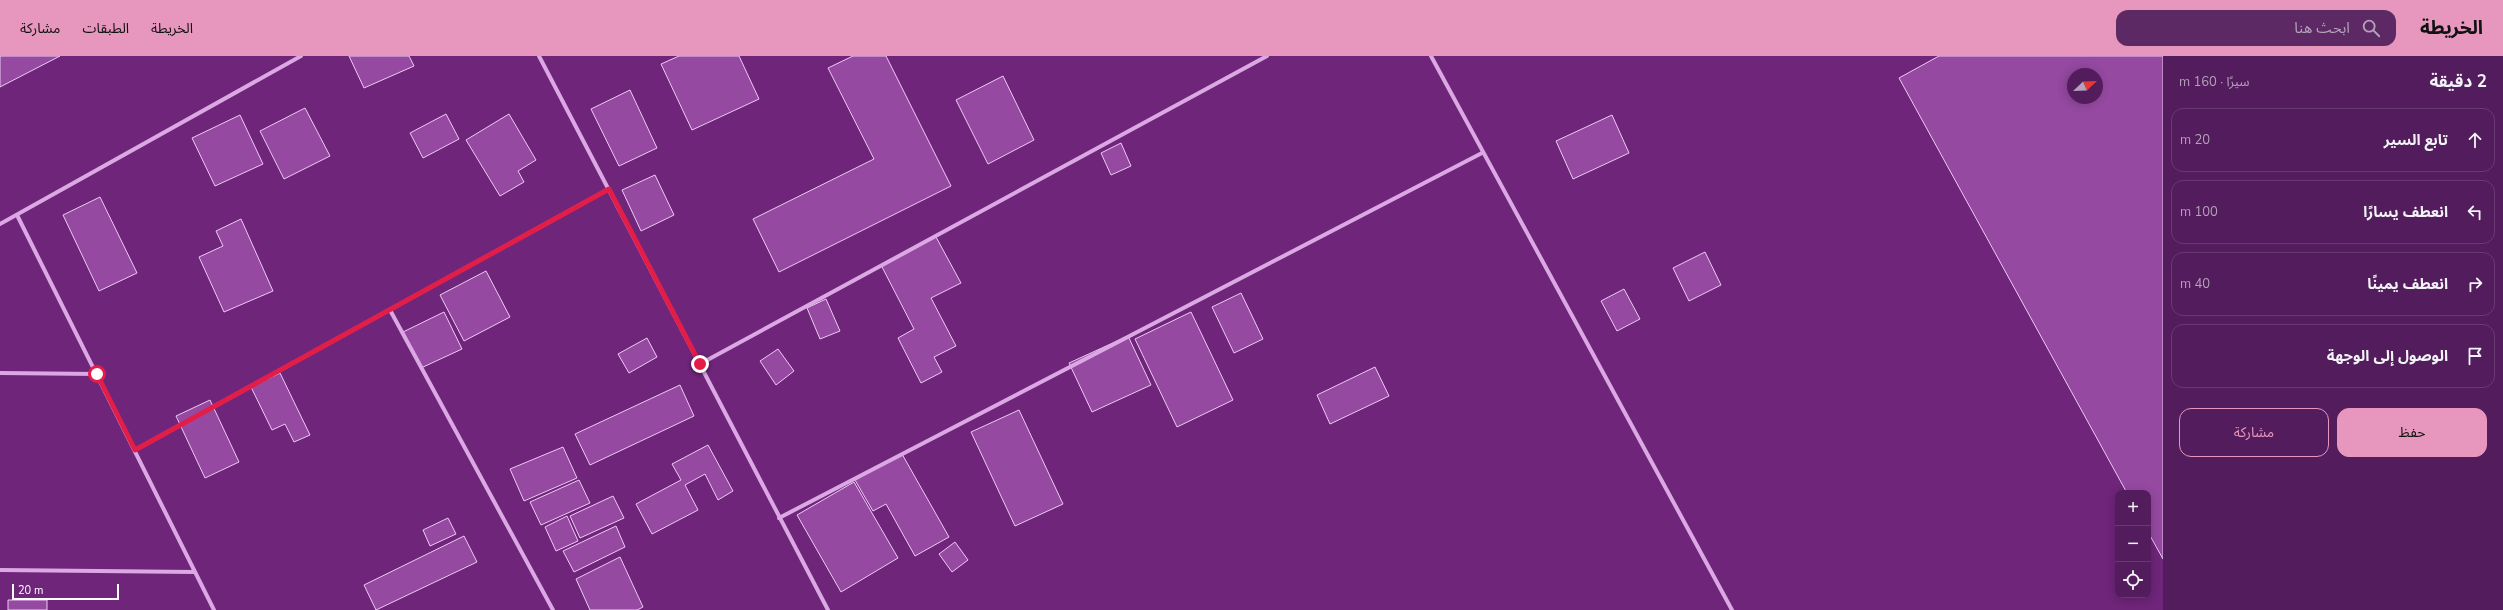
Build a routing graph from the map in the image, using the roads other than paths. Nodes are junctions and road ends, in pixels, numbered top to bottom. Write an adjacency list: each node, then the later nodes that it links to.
1 (301, 56): 7 (street)
2 (539, 56): 6 (street)
3 (1267, 56): 10 (street)
4 (1431, 56): 5 (street)
5 (1482, 153): 14 (street); 20 (street)
6 (609, 189): 9 (street); 10 (street)
7 (17, 215): 8 (street); 12 (street)
8 (0, 224)
9 (390, 310): 13 (street); 18 (street)
10 (700, 364): 14 (street)
11 (0, 373): 12 (street)
12 (97, 374): 13 (street)
13 (135, 450): 16 (street)
14 (779, 518): 19 (street)
15 (0, 570): 16 (street)
16 (195, 572): 17 (street)
17 (214, 610)
18 (553, 610)
19 (828, 610)
20 (1732, 610)

